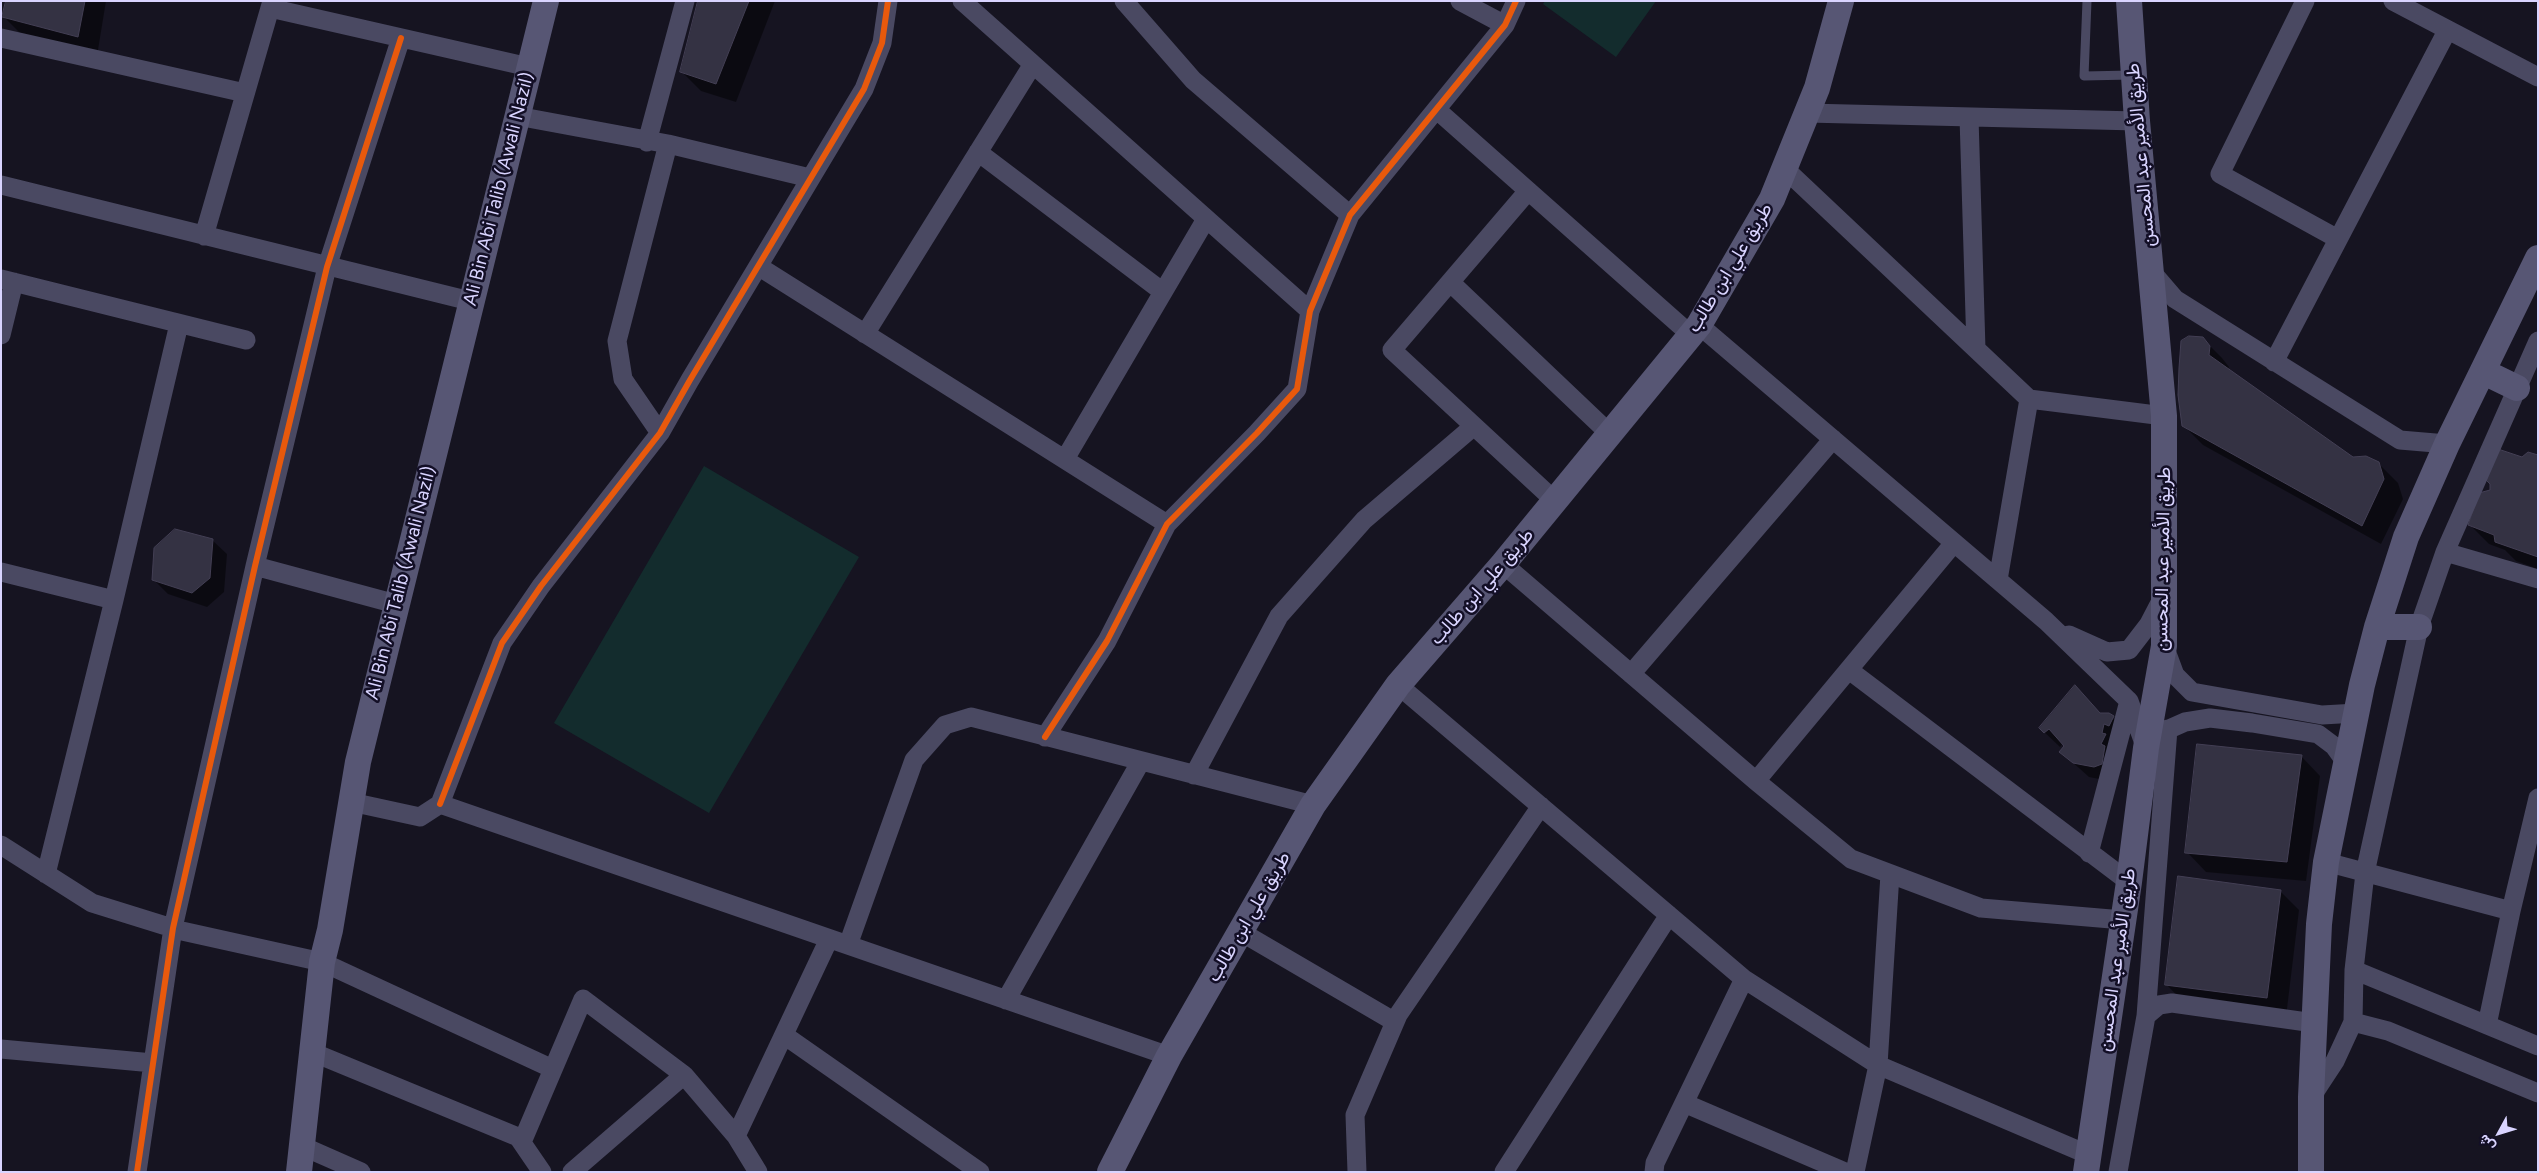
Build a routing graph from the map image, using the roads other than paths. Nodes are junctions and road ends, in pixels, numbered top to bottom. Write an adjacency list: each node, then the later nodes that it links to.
1 (546, 1): 19 (main road, Ali Bin Abi Talib (Awali Nazil))
2 (685, 1): 28 (street)
3 (888, 1): 32 (street)
4 (962, 1): 18 (street)
5 (1124, 1): 35 (street)
6 (1460, 1): 14 (street)
7 (1516, 1): 14 (street)
8 (1841, 1): 24 (main road, طريق علي ابن طالب)
9 (2087, 1): 20 (lane)
10 (2128, 1): 20 (main road, طريق الأمير عبد المحسن)
11 (2305, 1): 38 (street)
12 (2393, 1): 15 (street)
13 (271, 5): 17 (street); 22 (street)
14 (1505, 24): 23 (street)
15 (2446, 30): 21 (street); 38 (street)
16 (1, 38): 22 (street)
17 (402, 38): 19 (street); 41 (street)
18 (1033, 64): 30 (street); 36 (street)
19 (529, 67): 25 (main road, Ali Bin Abi Talib (Awali Nazil))
20 (2134, 75): 27 (main road, طريق الأمير عبد المحسن)
21 (2538, 77)
22 (245, 93): 37 (street)
23 (1437, 110): 34 (street); 35 (street)
24 (1807, 112): 26 (street); 31 (main road, طريق علي ابن طالب)
25 (517, 116): 28 (street); 46 (main road, Ali Bin Abi Talib (Awali Nazil))
26 (1969, 117): 27 (street); 54 (street)
27 (2136, 121): 42 (main road, طريق الأمير عبد المحسن)
28 (647, 142): 29 (street)
29 (668, 144): 32 (street); 61 (street)
30 (978, 152): 45 (street); 50 (street)
31 (1784, 168): 49 (main road, طريق علي ابن طالب); 54 (street)
32 (810, 178): 40 (street)
33 (1, 185): 37 (street)
34 (1528, 191): 44 (street); 49 (street)
35 (1350, 215): 47 (street)
36 (1206, 219): 45 (street); 47 (street)
37 (204, 236): 41 (street)
38 (2338, 239): 55 (street)
39 (2538, 258): 56 (main road)
40 (758, 266): 50 (street); 61 (street)
41 (327, 267): 46 (street); 71 (street)
42 (2151, 271): 55 (street); 59 (main road, طريق الأمير عبد المحسن)
43 (8, 281): 48 (street); 51 (street)
44 (1450, 282): 60 (street); 62 (street)
45 (1163, 292): 65 (street)
46 (470, 301): 77 (main road, Ali Bin Abi Talib (Awali Nazil))
47 (1310, 311): 67 (street)
48 (179, 324): 52 (street); 76 (street)
49 (1695, 330): 62 (main road, طريق علي ابن طالب); 63 (street)
50 (865, 334): 65 (street)
51 (1, 335)
52 (246, 340)
53 (2538, 342): 57 (street)
54 (1976, 349): 58 (street)
55 (2274, 362): 64 (street)
56 (2484, 372): 57 (main road); 64 (main road)
57 (2517, 388): 69 (street)
58 (2028, 399): 59 (street); 74 (street)
59 (2164, 416): 75 (main road, طريق الأمير عبد المحسن)
60 (1474, 426): 66 (street); 91 (street)
61 (660, 433): 95 (street)
62 (1610, 434): 66 (main road, طريق علي ابن طالب)
63 (1833, 439): 68 (street); 83 (street)
64 (2447, 444): 79 (main road)
65 (1064, 460): 67 (street)
66 (1555, 501): 70 (main road, طريق علي ابن طالب)
67 (1167, 524): 87 (street)
68 (1954, 543): 74 (street); 82 (street)
69 (2445, 552): 73 (street); 80 (street)
70 (1503, 564): 83 (street); 84 (main road, طريق علي ابن طالب)
71 (255, 566): 77 (street); 108 (street)
72 (1, 572): 76 (street)
73 (2538, 579)
74 (1998, 580): 78 (street)
75 (2165, 594): 78 (street); 81 (main road, طريق الأمير عبد المحسن)
76 (114, 600): 102 (street)
77 (396, 604): 94 (main road, Ali Bin Abi Talib (Awali Nazil))
78 (2046, 621): 85 (street)
79 (2377, 627): 80 (main road); 86 (main road)
80 (2419, 627): 101 (street)
81 (2164, 646): 86 (street); 88 (main road, طريق الأمير عبد المحسن)
82 (1849, 670): 92 (street); 99 (street)
83 (1631, 674): 92 (street)
84 (1398, 685): 96 (main road, طريق علي ابن طالب); 97 (street)
85 (2129, 701): 88 (street); 99 (street)
86 (2357, 713): 90 (main road)
87 (1045, 736): 89 (street); 111 (street)
88 (2154, 739): 90 (street); 104 (main road, طريق الأمير عبد المحسن); 116 (street)
89 (1141, 761): 91 (street); 115 (street)
90 (2347, 764): 100 (main road)
91 (1194, 775): 96 (street)
92 (1756, 781): 103 (street)
93 (2538, 798): 105 (street)
94 (351, 802): 95 (street); 112 (main road, Ali Bin Abi Talib (Awali Nazil))
95 (440, 804): 110 (street)
96 (1313, 805): 109 (main road, طريق علي ابن طالب)
97 (1541, 806): 106 (street); 117 (street)
98 (1, 845): 102 (street)
99 (2090, 853): 104 (street)
100 (2326, 862): 101 (street); 119 (main road)
101 (2365, 873): 105 (street); 113 (street)
102 (46, 874): 108 (street)
103 (1890, 874): 107 (street); 127 (street)
104 (2129, 882): 107 (main road, طريق الأمير عبد المحسن)
105 (2511, 911): 120 (street)
106 (1669, 915): 114 (street); 146 (street)
107 (2123, 920): 136 (main road, طريق الأمير عبد المحسن)
108 (173, 928): 112 (street); 126 (street)
109 (1241, 932): 117 (street); 125 (main road, طريق علي ابن طالب)
110 (830, 939): 111 (street); 121 (street)
111 (848, 945): 115 (street)
112 (322, 962): 124 (main road, Ali Bin Abi Talib (Awali Nazil)); 128 (street)
113 (2354, 970): 118 (street); 120 (street)
114 (1744, 979): 127 (street); 132 (street)
115 (1006, 1000): 125 (street)
116 (2146, 1016): 119 (street); 150 (street)
117 (1395, 1022): 145 (street)
118 (2353, 1022): 130 (street); 131 (street)
119 (2314, 1023): 131 (main road)
120 (2487, 1025): 122 (street)
121 (784, 1035): 133 (street); 143 (street)
122 (2538, 1046)
123 (1, 1049): 126 (street)
124 (312, 1052): 134 (street); 135 (main road, Ali Bin Abi Talib (Awali Nazil))
125 (1169, 1056): 144 (main road, طريق علي ابن طالب)
126 (153, 1063): 137 (street)
127 (1878, 1065): 136 (street); 149 (street)
128 (553, 1069): 129 (street); 134 (street)
129 (684, 1075): 133 (street); 141 (street)
130 (2538, 1093)
131 (2311, 1097): 151 (main road)
132 (1684, 1103): 147 (street); 148 (street)
133 (736, 1136): 142 (street)
134 (522, 1142): 140 (street)
135 (302, 1146): 138 (main road, Ali Bin Abi Talib (Awali Nazil)); 139 (street)
136 (2088, 1163)
137 (138, 1172)
138 (299, 1172)
139 (361, 1172)
140 (542, 1172)
141 (572, 1172)
142 (758, 1172)
143 (980, 1172)
144 (1110, 1172)
145 (1357, 1172)
146 (1504, 1172)
147 (1654, 1172)
148 (1845, 1172)
149 (1856, 1172)
150 (2118, 1172)
151 (2311, 1172)

